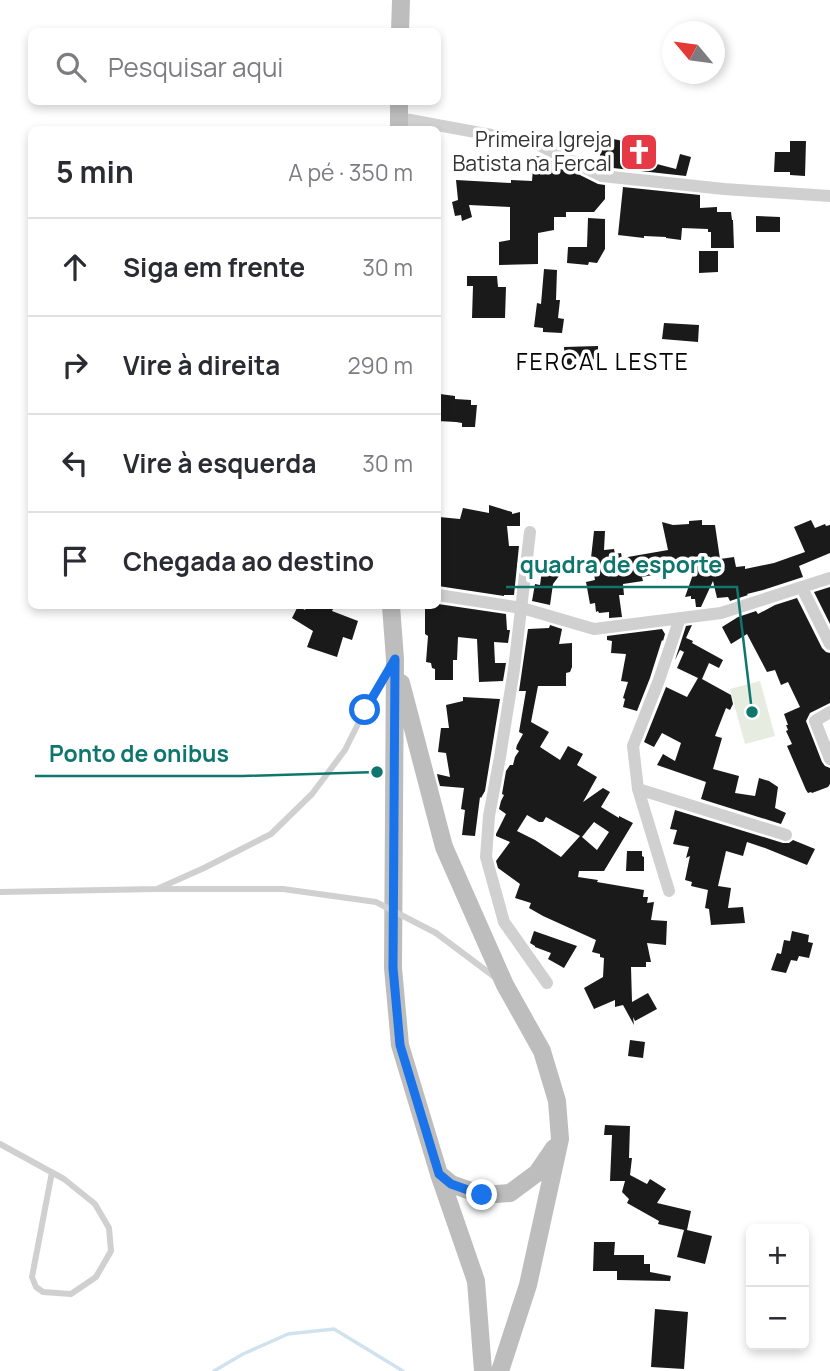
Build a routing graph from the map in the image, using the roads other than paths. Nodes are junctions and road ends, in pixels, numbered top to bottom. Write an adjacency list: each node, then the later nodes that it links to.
1 (401, 0): 2 (main road)
2 (400, 28)
3 (399, 116): 4 (street)
4 (830, 196)
5 (530, 532): 9 (street)
6 (830, 578): 7 (street)
7 (802, 588): 11 (street); 12 (street)
8 (441, 595): 9 (street)
9 (522, 608): 11 (street); 21 (street)
10 (391, 609): 13 (main road)
11 (680, 618): 16 (street)
12 (830, 644)
13 (395, 659): 18 (lane); 22 (main road); 26 (main road)
14 (830, 712): 15 (street)
15 (830, 759)
16 (638, 789): 17 (street); 19 (street)
17 (786, 835)
18 (157, 889): 20 (lane); 22 (lane, bridge)
19 (669, 891)
20 (0, 892)
21 (547, 983)
22 (505, 985): 23 (main road)
23 (560, 1139): 26 (main road); 28 (main road)
24 (0, 1144): 25 (lane)
25 (52, 1172): 25 (lane)
26 (439, 1174): 27 (main road)
27 (483, 1371)
28 (500, 1371)

